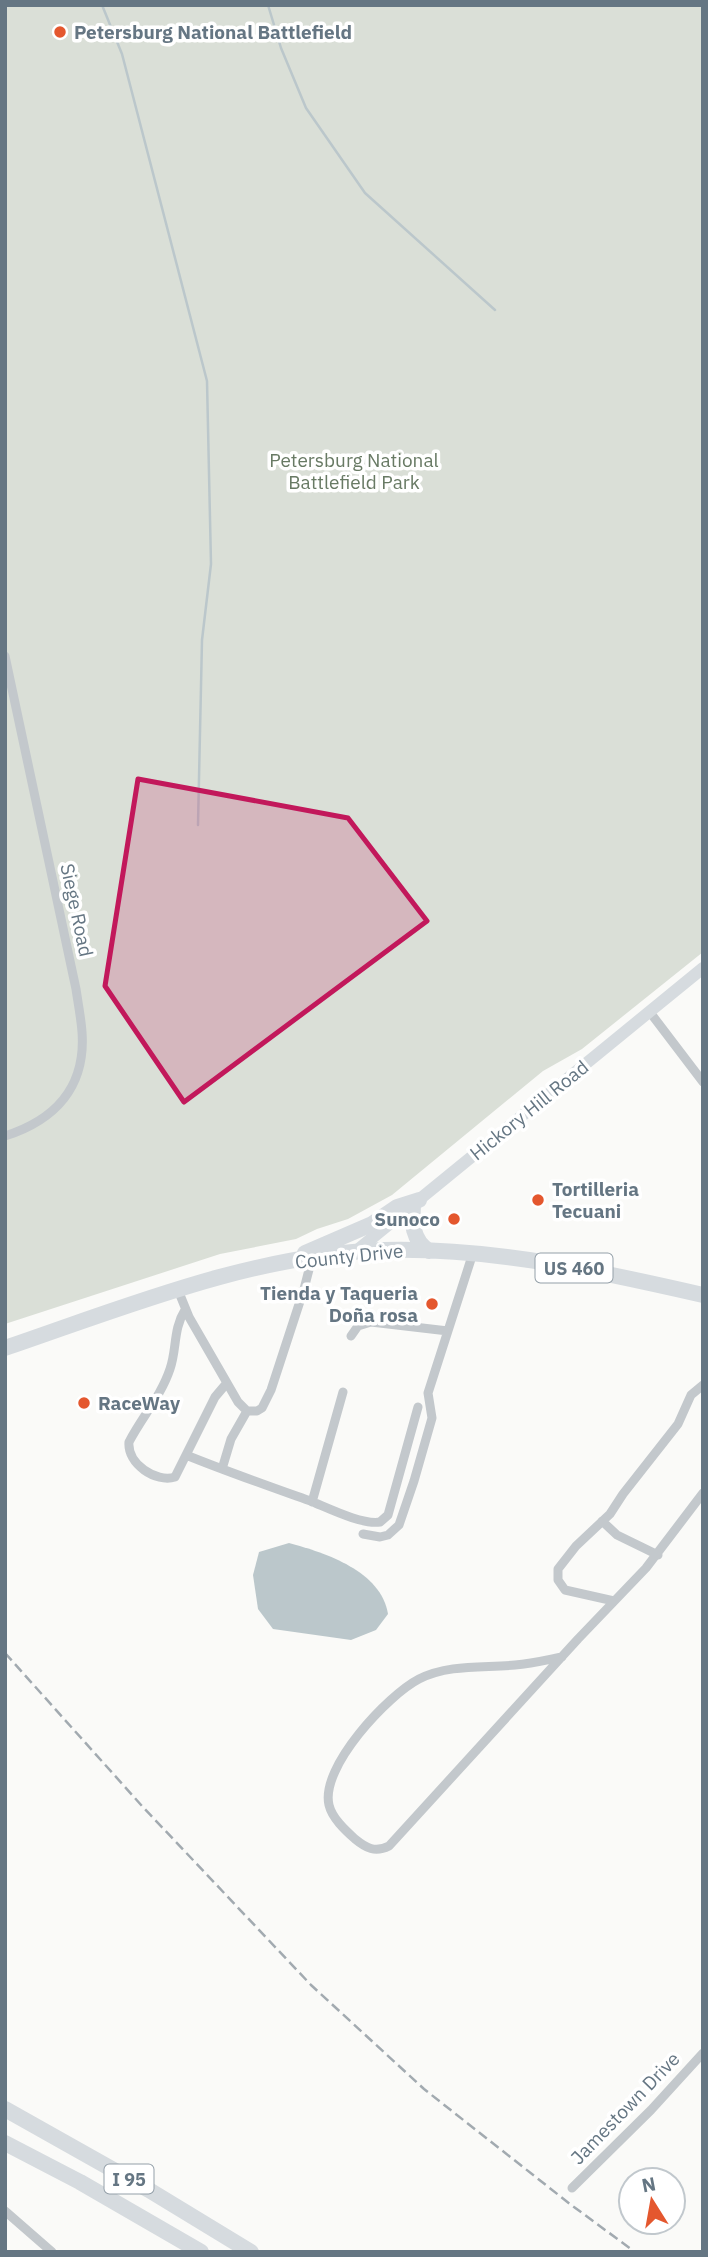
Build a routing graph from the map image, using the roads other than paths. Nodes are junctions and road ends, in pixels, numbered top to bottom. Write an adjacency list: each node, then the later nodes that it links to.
1 (5, 656): 5 (street, Siege Road)
2 (703, 968): 3 (street, Hickory Hill Road)
3 (649, 1011): 4 (street); 6 (street, Hickory Hill Road)
4 (703, 1082)
5 (5, 1136)
6 (416, 1202): 7 (highway); 8 (street, Hickory Hill Road); 11 (highway)
7 (429, 1251): 8 (highway, County Drive / US 460); 9 (highway, County Drive / US 460)
8 (355, 1252): 10 (highway, County Drive / US 460)
9 (473, 1253): 13 (highway, County Drive / US 460); 15 (street)
10 (312, 1258): 11 (highway, County Drive / US 460); 22 (street)
11 (284, 1263): 12 (highway, County Drive / US 460)
12 (178, 1290): 14 (street); 17 (highway, County Drive / US 460)
13 (703, 1294)
14 (185, 1310): 18 (street); 23 (street)
15 (448, 1331): 16 (street); 28 (street)
16 (352, 1336)
17 (5, 1348)
18 (226, 1384): 22 (street); 23 (street)
19 (703, 1385): 27 (street)
20 (343, 1392): 26 (street)
21 (418, 1407): 26 (street)
22 (247, 1411): 24 (street)
23 (186, 1455): 24 (street)
24 (222, 1469): 26 (street)
25 (703, 1493): 29 (street)
26 (312, 1502)
27 (602, 1521): 29 (street); 30 (street)
28 (363, 1534)
29 (658, 1555): 30 (street)
30 (614, 1601): 31 (street)
31 (562, 1657): 31 (street)
32 (703, 2053): 35 (street, Jamestown Drive)
33 (5, 2109): 39 (highway, I 95)
34 (5, 2144): 38 (highway, I 95)
35 (572, 2188)
36 (5, 2211): 37 (street)
37 (52, 2252)
38 (201, 2252)
39 (251, 2252)

